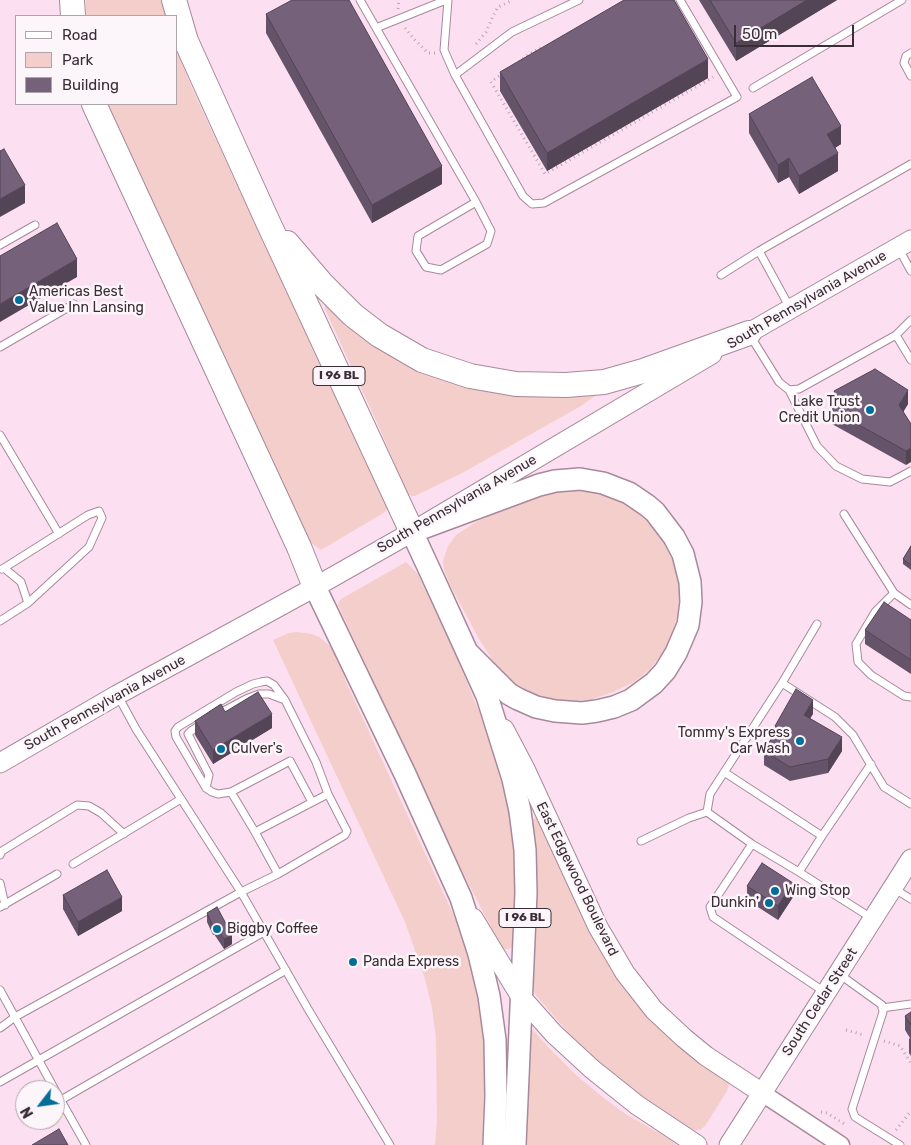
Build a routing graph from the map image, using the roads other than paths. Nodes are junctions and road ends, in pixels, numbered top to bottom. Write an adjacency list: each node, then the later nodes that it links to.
1 (72, 0): 8 (highway)
2 (174, 0): 17 (highway, I 96 BL)
3 (360, 0): 9 (lane)
4 (447, 0): 9 (lane); 11 (lane)
5 (579, 0): 11 (lane)
6 (680, 0): 11 (lane)
7 (902, 0): 13 (lane)
8 (74, 15)
9 (376, 28): 16 (lane)
10 (911, 53): 12 (lane)
11 (455, 76)
12 (911, 76)
13 (753, 88)
14 (94, 105): 38 (highway)
15 (911, 164): 21 (lane)
16 (476, 202): 16 (lane)
17 (267, 220): 27 (highway); 35 (highway, I 96 BL)
18 (35, 225): 20 (lane)
19 (904, 244): 22 (lane); 25 (main road, South Pennsylvania Avenue)
20 (0, 245)
21 (758, 252): 23 (lane); 25 (lane)
22 (911, 270)
23 (721, 275)
24 (74, 304): 29 (lane)
25 (791, 309): 27 (main road, South Pennsylvania Avenue)
26 (911, 320): 28 (lane)
27 (749, 333): 31 (lane); 35 (main road, South Pennsylvania Avenue)
28 (896, 335): 30 (lane); 31 (lane)
29 (0, 347)
30 (911, 360)
31 (789, 390): 33 (lane)
32 (0, 434): 36 (lane)
33 (911, 471)
34 (844, 514): 39 (lane)
35 (412, 532): 38 (main road, South Pennsylvania Avenue); 44 (main road, I 96 BL); 44 (main road)
36 (58, 534): 37 (lane); 40 (lane)
37 (2, 569): 40 (lane)
38 (315, 587): 46 (main road, South Pennsylvania Avenue); 74 (main road)
39 (894, 593): 41 (lane); 48 (lane)
40 (28, 604): 42 (lane)
41 (911, 605)
42 (0, 621)
43 (817, 624): 45 (lane)
44 (467, 652): 47 (main road, I 96 BL)
45 (782, 683): 51 (lane); 52 (lane)
46 (117, 694): 50 (main road, South Pennsylvania Avenue); 56 (lane)
47 (487, 696): 83 (main road, I 96 BL); 91 (main road, East Edgewood Boulevard)
48 (911, 697)
49 (285, 700): 53 (lane); 53 (lane); 55 (lane)
50 (0, 762)
51 (870, 764): 58 (lane); 62 (lane)
52 (724, 772): 59 (lane); 62 (lane)
53 (206, 788): 54 (lane)
54 (232, 792): 57 (lane); 60 (lane)
55 (328, 794): 57 (lane); 70 (lane)
56 (181, 800): 61 (lane); 73 (lane)
57 (312, 802): 60 (lane)
58 (911, 804)
59 (707, 812): 63 (lane); 64 (lane)
60 (255, 832): 70 (lane)
61 (124, 834): 65 (lane); 67 (lane)
62 (822, 836): 68 (lane)
63 (641, 841)
64 (752, 844): 68 (lane); 82 (lane)
65 (0, 854)
66 (911, 859): 72 (main road, South Cedar Street)
67 (73, 864)
68 (799, 872): 77 (lane)
69 (58, 874): 76 (lane)
70 (278, 874): 73 (lane)
71 (0, 883): 76 (lane)
72 (893, 887): 75 (lane); 77 (main road, South Cedar Street)
73 (241, 892): 78 (lane); 86 (lane)
74 (461, 898): 83 (main road); 96 (main road)
75 (911, 899)
76 (2, 906)
77 (873, 919): 80 (main road, South Cedar Street)
78 (264, 932): 79 (lane); 88 (lane)
79 (286, 970): 92 (lane); 95 (lane)
80 (838, 973): 82 (main road, South Cedar Street); 85 (lane)
81 (0, 990): 86 (lane)
82 (826, 993): 91 (main road, South Cedar Street)
83 (521, 997): 97 (main road, I 96 BL); 98 (main road)
84 (911, 1004): 85 (lane)
85 (882, 1008): 101 (lane)
86 (15, 1017): 87 (lane); 88 (lane)
87 (0, 1028)
88 (38, 1060): 89 (lane); 90 (lane)
89 (49, 1080)
90 (0, 1082)
91 (762, 1093): 99 (main road, South Cedar Street); 100 (street, East Edgewood Boulevard)
92 (65, 1097)
93 (65, 1109): 94 (lane)
94 (86, 1145)
95 (390, 1145)
96 (494, 1145)
97 (515, 1145)
98 (697, 1145)
99 (728, 1145)
100 (841, 1145)
101 (900, 1145)

